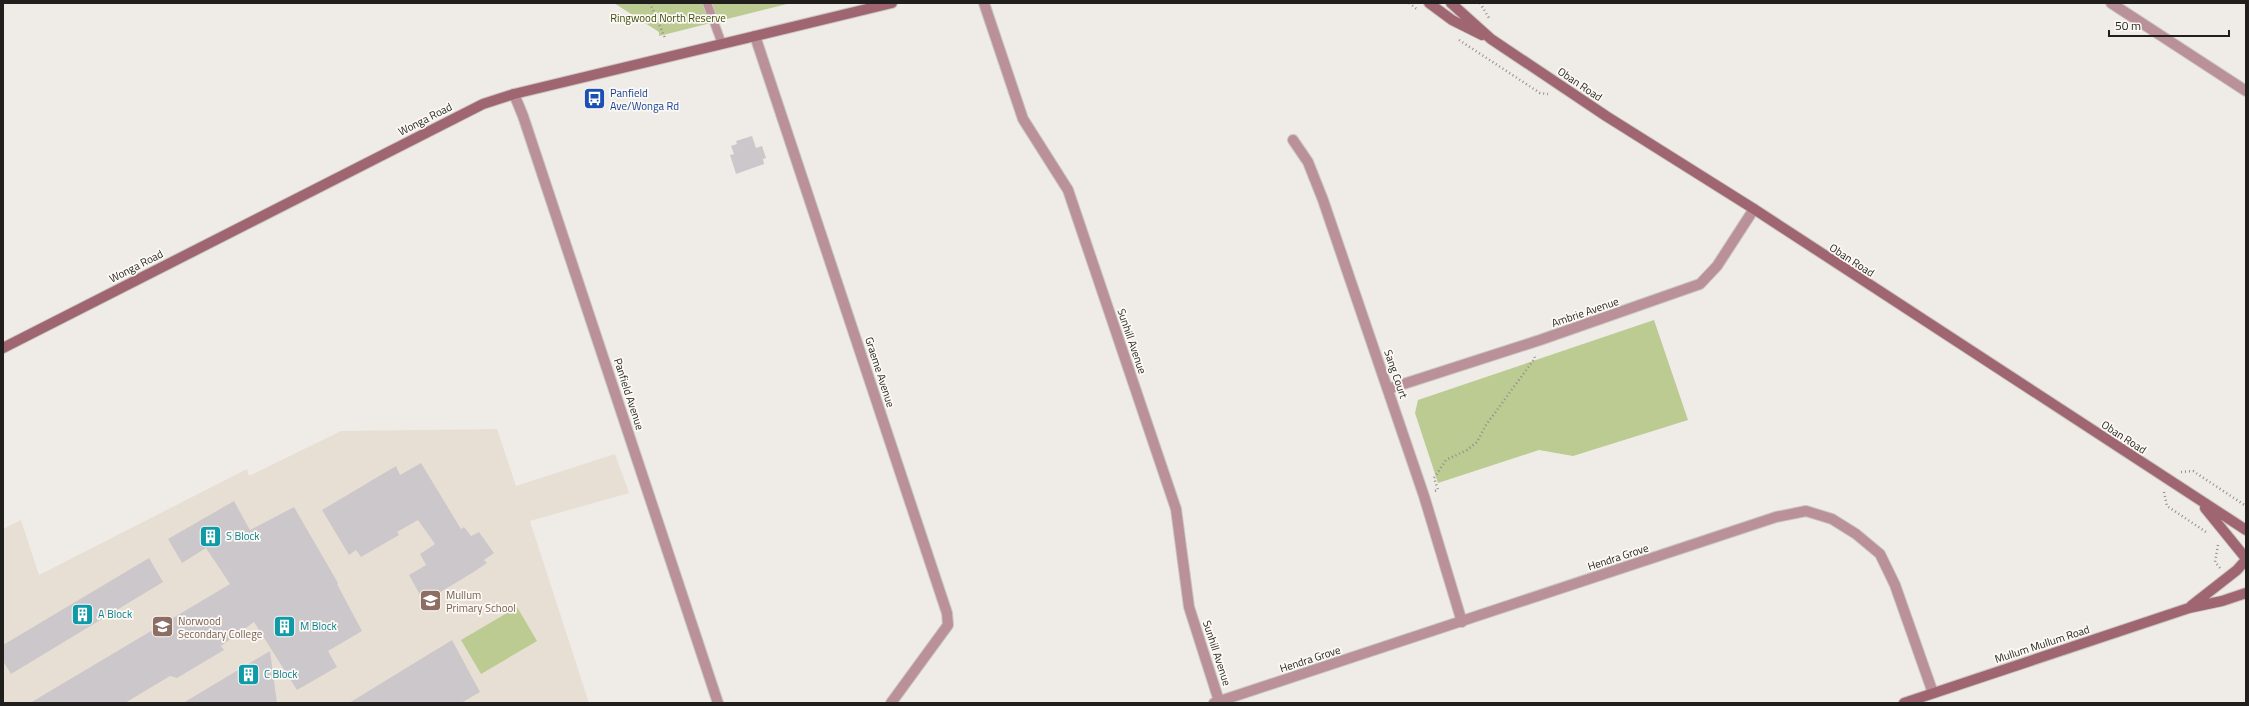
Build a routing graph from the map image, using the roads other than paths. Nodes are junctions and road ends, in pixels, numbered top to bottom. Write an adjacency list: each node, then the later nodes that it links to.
1 (707, 3): 9 (lane)
2 (892, 3): 7 (main road, Wonga Road)
3 (984, 3): 23 (street, Sunhill Avenue)
4 (1429, 3): 8 (main road, Oban Road)
5 (1451, 3): 8 (main road, Oban Road)
6 (2111, 3): 10 (street)
7 (755, 36): 9 (main road, Wonga Road); 25 (street, Graeme Avenue)
8 (1491, 39): 13 (main road, Oban Road)
9 (722, 44): 11 (main road, Wonga Road)
10 (2246, 91)
11 (514, 94): 14 (main road, Wonga Road); 24 (street, Panfield Avenue)
12 (1293, 140): 15 (street, Sang Court)
13 (1754, 209): 15 (street, Ambrie Avenue); 16 (main road, Oban Road)
14 (3, 348)
15 (1388, 389): 21 (street, Sang Court)
16 (2200, 502): 17 (main road, Oban Road); 18 (main road, Oban Road)
17 (2246, 530)
18 (2245, 560): 20 (main road, Mullum Mullum Road)
19 (2246, 593): 20 (main road, Mullum Mullum Road)
20 (2189, 608): 22 (main road, Mullum Mullum Road)
21 (1462, 622): 22 (street, Hendra Grove); 23 (street, Hendra Grove)
22 (1933, 693): 26 (main road, Mullum Mullum Road)
23 (1217, 702)
24 (718, 703)
25 (891, 703)
26 (1904, 703)

